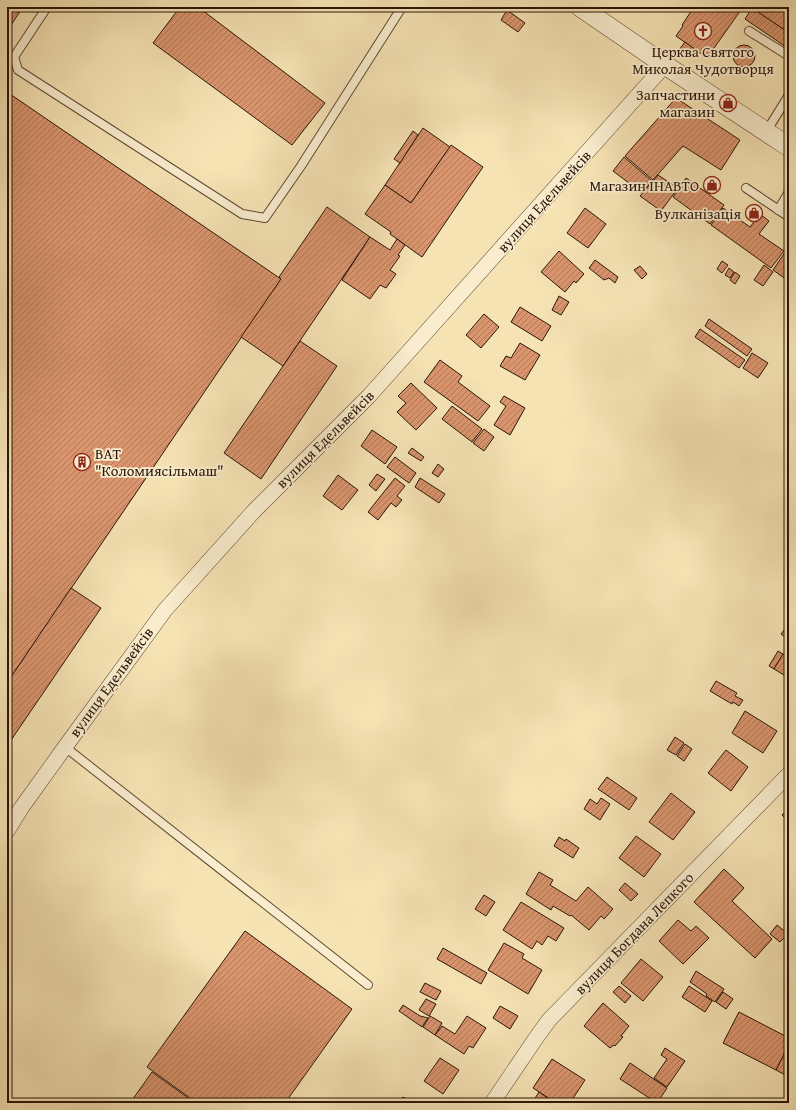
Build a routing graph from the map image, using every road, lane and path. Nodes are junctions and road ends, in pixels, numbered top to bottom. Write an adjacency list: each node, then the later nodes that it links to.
1 (47, 7): 2 (lane)
2 (402, 7)
3 (580, 7): 6 (street)
4 (749, 31): 5 (lane)
5 (789, 56)
6 (665, 66): 8 (street); 14 (street, вулиця Едельвейсів)
7 (789, 95): 8 (lane)
8 (766, 132): 9 (street)
9 (789, 147)
10 (746, 188): 12 (lane)
11 (789, 192): 12 (lane)
12 (778, 210): 13 (lane)
13 (789, 217)
14 (65, 747): 16 (street, вулиця Едельвейсів); 17 (lane)
15 (789, 774): 18 (street, вулиця Богдана Лепкого)
16 (7, 831)
17 (368, 985)
18 (492, 1103)

